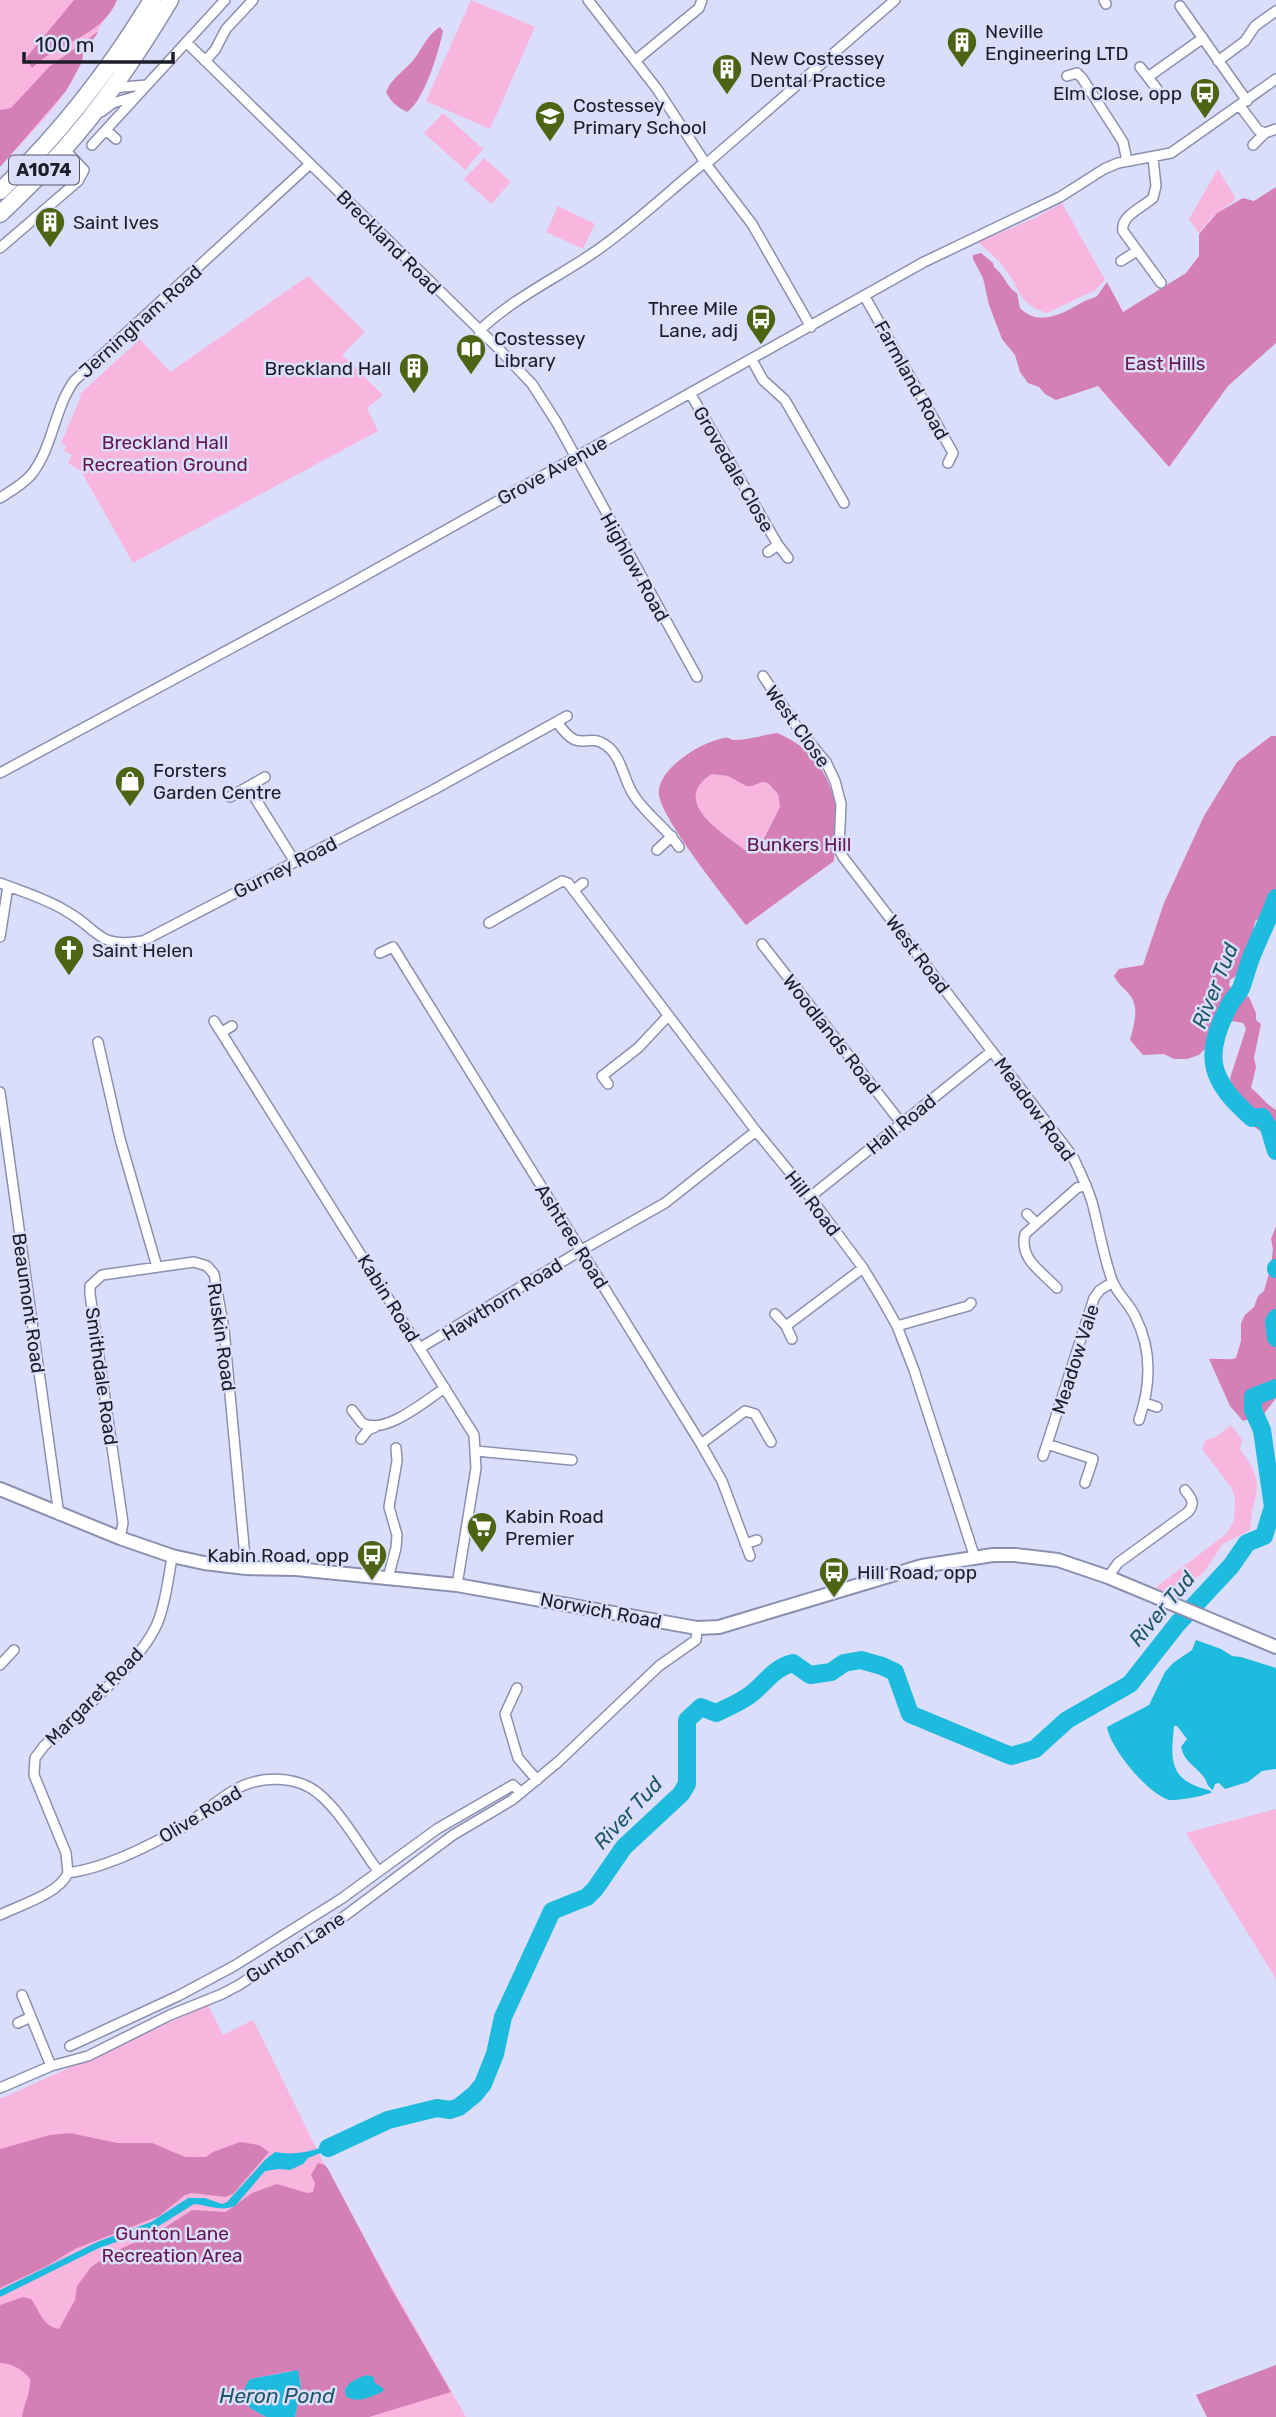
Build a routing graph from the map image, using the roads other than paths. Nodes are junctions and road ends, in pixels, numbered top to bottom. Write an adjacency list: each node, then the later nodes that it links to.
1 (152, 0): 24 (highway, A1074)
2 (170, 0): 20 (highway, A1074)
3 (225, 0): 11 (street)
4 (253, 0): 12 (street)
5 (588, 0): 13 (street)
6 (702, 0): 13 (street)
7 (895, 0): 35 (street)
8 (1180, 6): 10 (street)
9 (1276, 11): 14 (street)
10 (1203, 38): 14 (street); 17 (street)
11 (186, 42): 12 (street, Breckland Road); 19 (street)
12 (205, 61): 36 (street, Breckland Road)
13 (636, 61): 35 (street)
14 (1218, 61): 23 (street)
15 (1140, 67): 17 (street)
16 (1067, 76): 34 (street)
17 (1148, 77): 21 (street)
18 (1276, 79): 23 (street, Grove Avenue)
19 (147, 85): 20 (street); 22 (street)
20 (112, 88): 24 (highway, A1074); 25 (highway, A1074)
21 (1157, 89)
22 (137, 96): 25 (street); 27 (street)
23 (1243, 103): 28 (street); 33 (street, Grove Avenue)
24 (65, 123): 37 (highway, A1074)
25 (85, 124): 32 (highway, A1074)
26 (1276, 129): 28 (street)
27 (106, 130): 29 (street); 30 (street)
28 (1265, 133): 31 (street)
29 (116, 139)
30 (93, 145)
31 (1253, 145)
32 (64, 149): 38 (highway, A1074); 39 (street)
33 (1153, 158): 34 (street, Grove Avenue); 40 (street)
34 (1127, 161): 43 (street, Grove Avenue)
35 (706, 163): 44 (street); 45 (street)
36 (310, 164): 45 (street, Breckland Road); 50 (street, Jerningham Road)
37 (0, 191)
38 (0, 214)
39 (0, 248)
40 (1137, 251): 41 (street); 42 (street)
41 (1121, 261)
42 (1161, 283)
43 (865, 297): 44 (street, Grove Avenue); 49 (street, Farmland Road)
44 (811, 327): 46 (street, Grove Avenue)
45 (479, 331): 48 (street, Breckland Road)
46 (752, 360): 47 (street, Grove Avenue); 51 (street)
47 (691, 393): 48 (street, Grove Avenue); 52 (street, Grovedale Close)
48 (574, 457): 56 (street, Highlow Road); 59 (street, Grove Avenue)
49 (948, 464)
50 (0, 498)
51 (844, 503)
52 (778, 545): 53 (street, Grovedale Close); 54 (street, Grovedale Close)
53 (768, 552)
54 (788, 558)
55 (763, 676): 66 (street, West Close)
56 (697, 677)
57 (566, 716): 58 (street, Gurney Road)
58 (557, 722): 63 (street); 67 (street, Gurney Road)
59 (0, 773)
60 (265, 777): 61 (street)
61 (248, 787): 62 (street); 67 (street)
62 (230, 797)
63 (672, 836): 64 (street); 65 (street)
64 (680, 847)
65 (657, 850)
66 (843, 857): 80 (street, West Road)
67 (295, 862): 69 (street, Gurney Road)
68 (583, 883): 70 (street)
69 (4, 885): 72 (street)
70 (574, 890): 71 (street, Hill Road); 75 (street, Hill Road)
71 (492, 917)
72 (0, 937)
73 (762, 944): 83 (street, Woodlands Road)
74 (380, 953): 89 (street, Ashtree Road)
75 (668, 1016): 81 (street); 84 (street, Hill Road)
76 (214, 1021): 78 (street, Kabin Road)
77 (232, 1026): 78 (street)
78 (222, 1032): 99 (street, Kabin Road)
79 (98, 1042): 90 (street)
80 (992, 1051): 83 (street, Hall Road); 85 (street, Meadow Road)
81 (608, 1084)
82 (0, 1092): 119 (street, Beaumont Road)
83 (902, 1124): 86 (street, Hall Road)
84 (756, 1131): 86 (street, Hill Road); 89 (street, Hawthorn Road)
85 (1086, 1185): 88 (street); 92 (street, Meadow Road)
86 (810, 1198): 91 (street, Hill Road)
87 (1027, 1214): 88 (street)
88 (1036, 1223): 93 (street)
89 (580, 1251): 99 (street, Hawthorn Road); 108 (street, Ashtree Road)
90 (158, 1267): 120 (street, Smithdale Road); 126 (street, Ruskin Road)
91 (863, 1268): 96 (street); 97 (street, Hill Road)
92 (1112, 1282): 101 (street, Meadow Road); 109 (street, Meadow Vale)
93 (1057, 1288)
94 (971, 1303): 97 (street)
95 (775, 1314): 96 (street)
96 (786, 1326): 98 (street)
97 (897, 1326): 125 (street, Hill Road)
98 (792, 1339)
99 (420, 1348): 100 (street, Kabin Road)
100 (446, 1388): 105 (street); 111 (street, Kabin Road)
101 (1145, 1404): 102 (street); 104 (street, Meadow Road)
102 (1157, 1407)
103 (352, 1410): 105 (street)
104 (1139, 1420)
105 (377, 1426): 106 (street)
106 (361, 1439)
107 (771, 1442): 108 (street)
108 (701, 1444): 122 (street, Ashtree Road)
109 (1047, 1444): 112 (street, Meadow Vale); 113 (street)
110 (396, 1448): 128 (street)
111 (476, 1451): 114 (street); 129 (street, Kabin Road)
112 (1043, 1457)
113 (1093, 1459): 115 (street); 116 (street)
114 (572, 1460)
115 (1104, 1463)
116 (1085, 1483)
117 (0, 1489): 119 (street, Norwich Road)
118 (1185, 1490): 127 (street)
119 (59, 1515): 120 (street, Norwich Road)
120 (120, 1538): 123 (street, Norwich Road)
121 (757, 1540): 122 (street)
122 (745, 1544): 124 (street, Ashtree Road)
123 (172, 1556): 126 (street, Norwich Road); 138 (street, Margaret Road)
124 (750, 1556)
125 (975, 1559): 127 (street, Norwich Road); 130 (street, Norwich Road)
126 (246, 1567): 128 (street, Norwich Road)
127 (1108, 1577): 131 (street, Norwich Road)
128 (388, 1578): 129 (street, Norwich Road)
129 (457, 1586): 130 (street, Norwich Road)
130 (697, 1628): 135 (street, Gunton Lane)
131 (1276, 1647)
132 (14, 1650): 133 (street)
133 (1, 1661)
134 (517, 1688): 135 (street)
135 (537, 1780): 136 (street, Gunton Lane)
136 (521, 1793): 137 (street, Gunton Lane); 144 (street, Gunton Lane)
137 (377, 1871): 138 (street, Olive Road); 143 (street, Gunton Lane)
138 (68, 1872): 139 (street)
139 (0, 1915)
140 (22, 1995): 141 (street)
141 (31, 2017): 142 (street); 144 (street)
142 (18, 2023)
143 (71, 2046)
144 (51, 2066): 145 (street, Gunton Lane)
145 (0, 2088)

